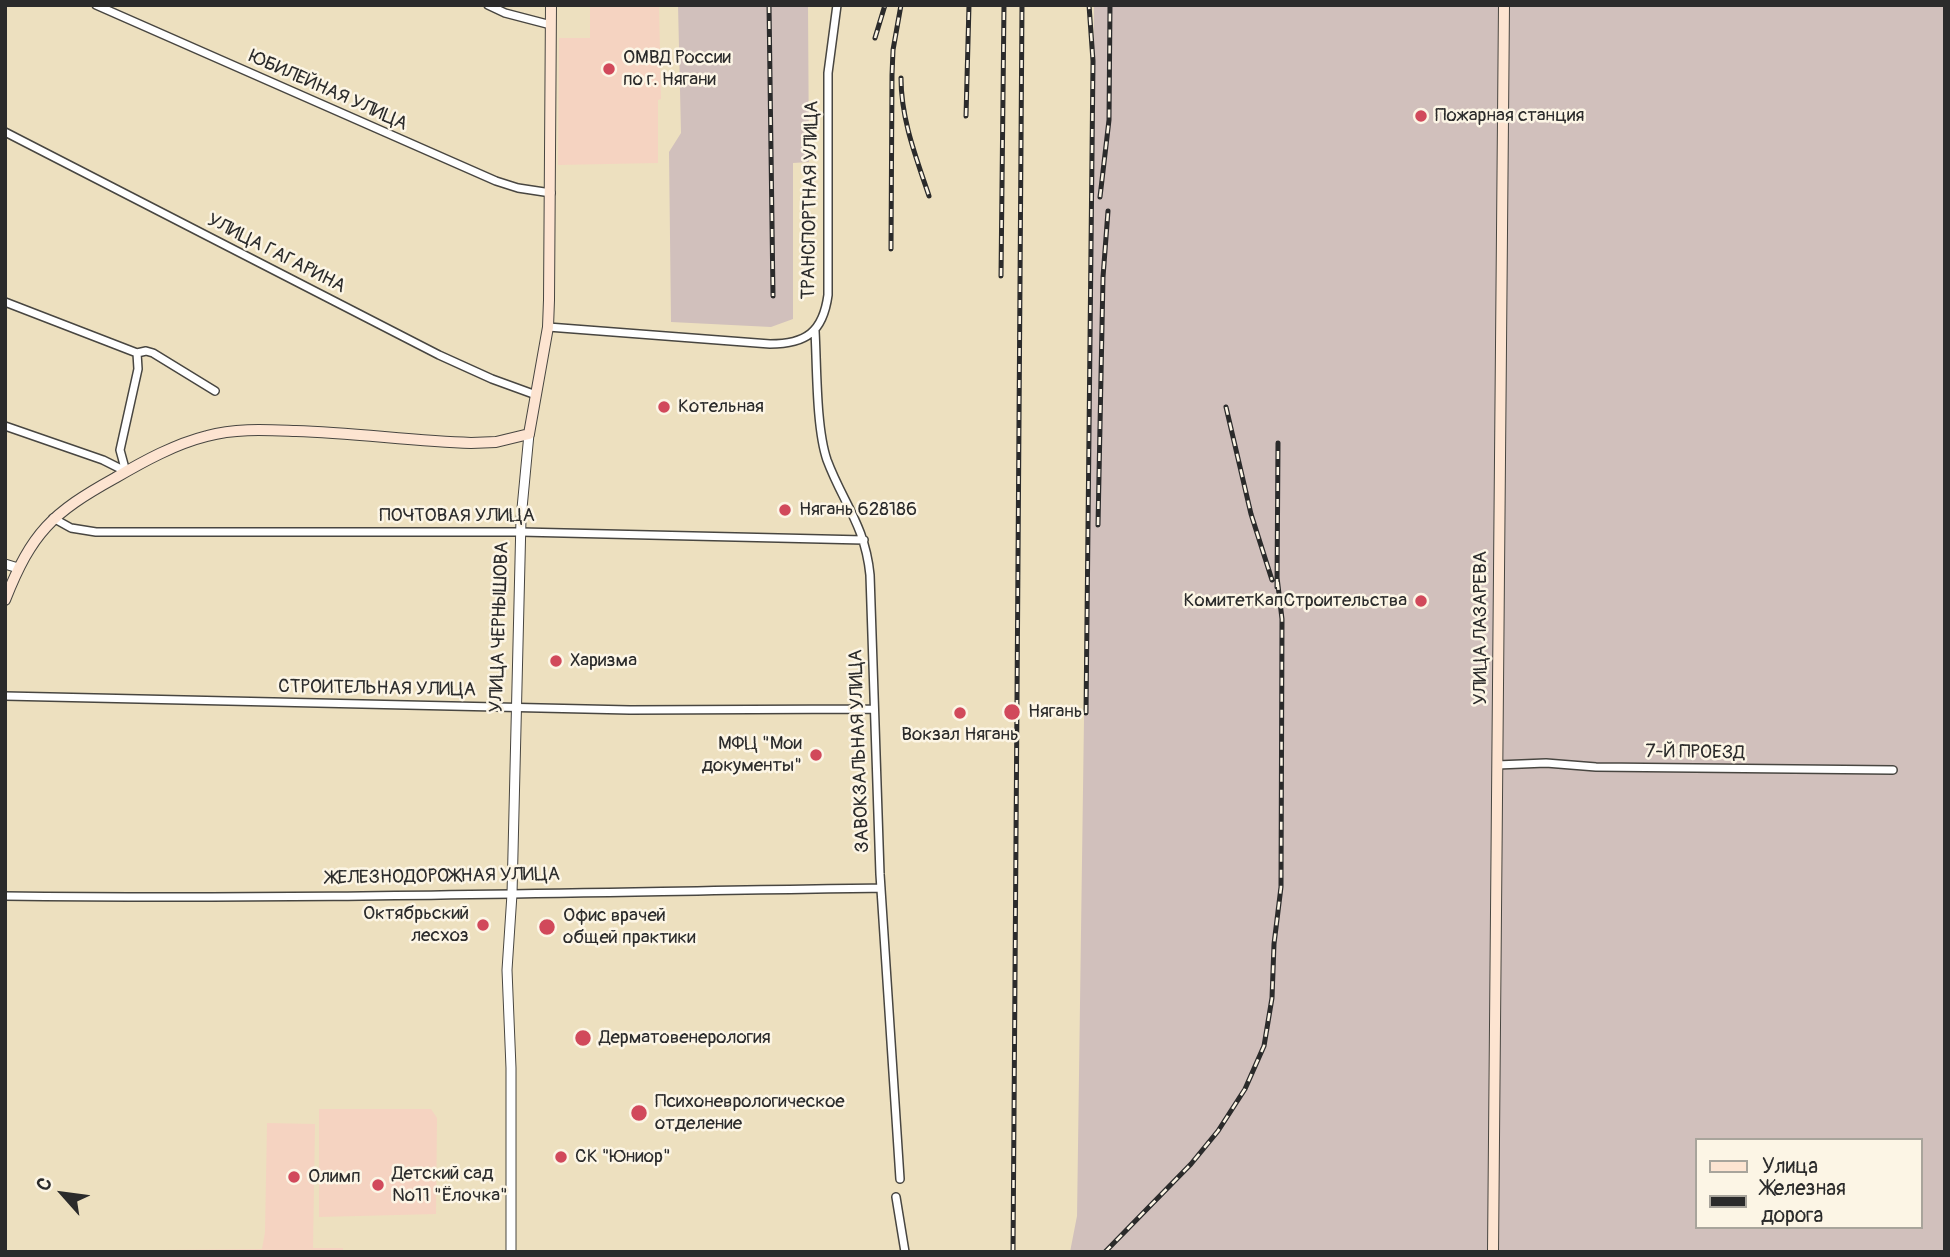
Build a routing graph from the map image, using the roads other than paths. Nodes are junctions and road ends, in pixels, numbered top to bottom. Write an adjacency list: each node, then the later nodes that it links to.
1 (96, 5): 8 (street, ЮБИЛЕЙНАЯ УЛИЦА)
2 (488, 5): 6 (street)
3 (551, 5): 6 (main road, УЛИЦА ЧЕРНЫШОВА)
4 (837, 5): 11 (street, ТРАНСПОРТНАЯ УЛИЦА)
5 (1504, 5): 27 (main road, УЛИЦА ЛАЗАРЕВА)
6 (551, 25): 8 (main road, УЛИЦА ЧЕРНЫШОВА)
7 (5, 132): 14 (street, УЛИЦА ГАГАРИНА)
8 (551, 193): 10 (main road, УЛИЦА ЧЕРНЫШОВА)
9 (5, 302): 12 (street)
10 (548, 327): 11 (street); 14 (main road, УЛИЦА ЧЕРНЫШОВА)
11 (815, 331): 20 (street, ЗАВОКЗАЛЬНАЯ УЛИЦА)
12 (137, 353): 13 (street); 17 (street)
13 (215, 391)
14 (537, 395): 16 (main road, УЛИЦА ЧЕРНЫШОВА)
15 (5, 426): 17 (street)
16 (529, 433): 17 (main road); 19 (street, УЛИЦА ЧЕРНЫШОВА)
17 (126, 472): 18 (main road)
18 (53, 518): 19 (street, ПОЧТОВАЯ УЛИЦА); 22 (main road)
19 (521, 532): 20 (street, ПОЧТОВАЯ УЛИЦА); 25 (street, УЛИЦА ЧЕРНЫШОВА)
20 (864, 540): 26 (street, ЗАВОКЗАЛЬНАЯ УЛИЦА)
21 (5, 564): 22 (street)
22 (18, 568): 23 (main road)
23 (5, 600)
24 (5, 696): 25 (street, СТРОИТЕЛЬНАЯ УЛИЦА)
25 (515, 707): 26 (street, СТРОИТЕЛЬНАЯ УЛИЦА); 30 (street, УЛИЦА ЧЕРНЫШОВА)
26 (873, 709): 29 (street, ЗАВОКЗАЛЬНАЯ УЛИЦА)
27 (1497, 765): 28 (street, 7-Й ПРОЕЗД); 36 (main road, УЛИЦА ЛАЗАРЕВА)
28 (1893, 770)
29 (881, 888): 30 (street, ЖЕЛЕЗНОДОРОЖНАЯ УЛИЦА); 32 (street, ЗАВОКЗАЛЬНАЯ УЛИЦА)
30 (512, 894): 31 (street, ЖЕЛЕЗНОДОРОЖНАЯ УЛИЦА); 34 (street, УЛИЦА ЧЕРНЫШОВА)
31 (5, 896)
32 (900, 1179)
33 (896, 1197): 35 (street)
34 (511, 1252)
35 (905, 1252)
36 (1493, 1252)

